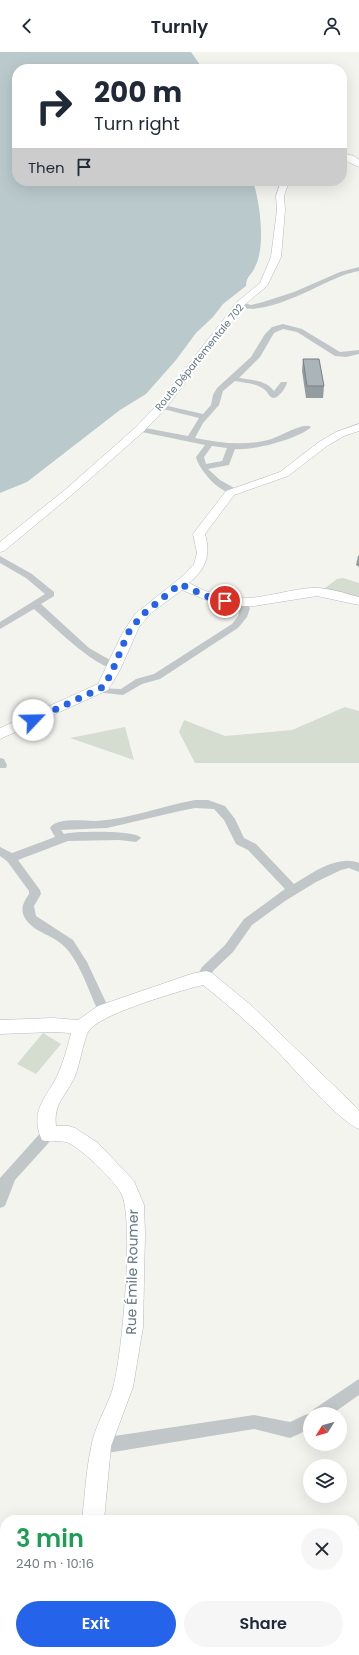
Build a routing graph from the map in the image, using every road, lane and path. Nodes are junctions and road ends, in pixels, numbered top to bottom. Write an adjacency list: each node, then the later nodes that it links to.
1 (347, 157): 2 (street)
2 (359, 164)
3 (283, 186): 5 (street, Route Départementale 702)
4 (359, 269): 5 (street)
5 (240, 304): 9 (street, Route Départementale 702)
6 (359, 352): 7 (street)
7 (234, 379): 8 (street); 10 (street)
8 (284, 384)
9 (162, 406): 10 (street); 13 (street, Route Départementale 702)
10 (205, 417): 14 (street)
11 (359, 427): 18 (street)
12 (307, 428): 16 (street)
13 (140, 429): 14 (street); 19 (street, Route Départementale 702)
14 (190, 439): 15 (street)
15 (210, 443): 16 (street); 17 (street)
16 (231, 447): 17 (street)
17 (203, 467): 18 (street)
18 (233, 491): 21 (street)
19 (0, 548)
20 (0, 559): 24 (street)
21 (180, 584): 23 (street); 26 (street)
22 (359, 601): 23 (street)
23 (241, 602): 27 (street)
24 (35, 604): 25 (street); 26 (street)
25 (0, 626)
26 (114, 666): 27 (street)
27 (98, 690): 28 (street)
28 (0, 734)
29 (136, 838): 30 (street)
30 (61, 839): 32 (street); 34 (street)
31 (0, 851): 32 (street)
32 (11, 858): 36 (street)
33 (359, 868): 34 (street)
34 (293, 890): 35 (street)
35 (202, 978): 36 (street); 39 (street)
36 (104, 1012): 38 (street)
37 (0, 1027): 38 (street)
38 (81, 1027): 40 (street)
39 (359, 1121)
40 (48, 1134): 41 (street); 47 (street, Rue Émile Roumer)
41 (13, 1173): 42 (street); 43 (street)
42 (0, 1187)
43 (0, 1202)
44 (359, 1386): 45 (street)
45 (329, 1407)
46 (303, 1424): 47 (street)
47 (101, 1446): 48 (street, Rue Émile Roumer)
48 (94, 1515)

